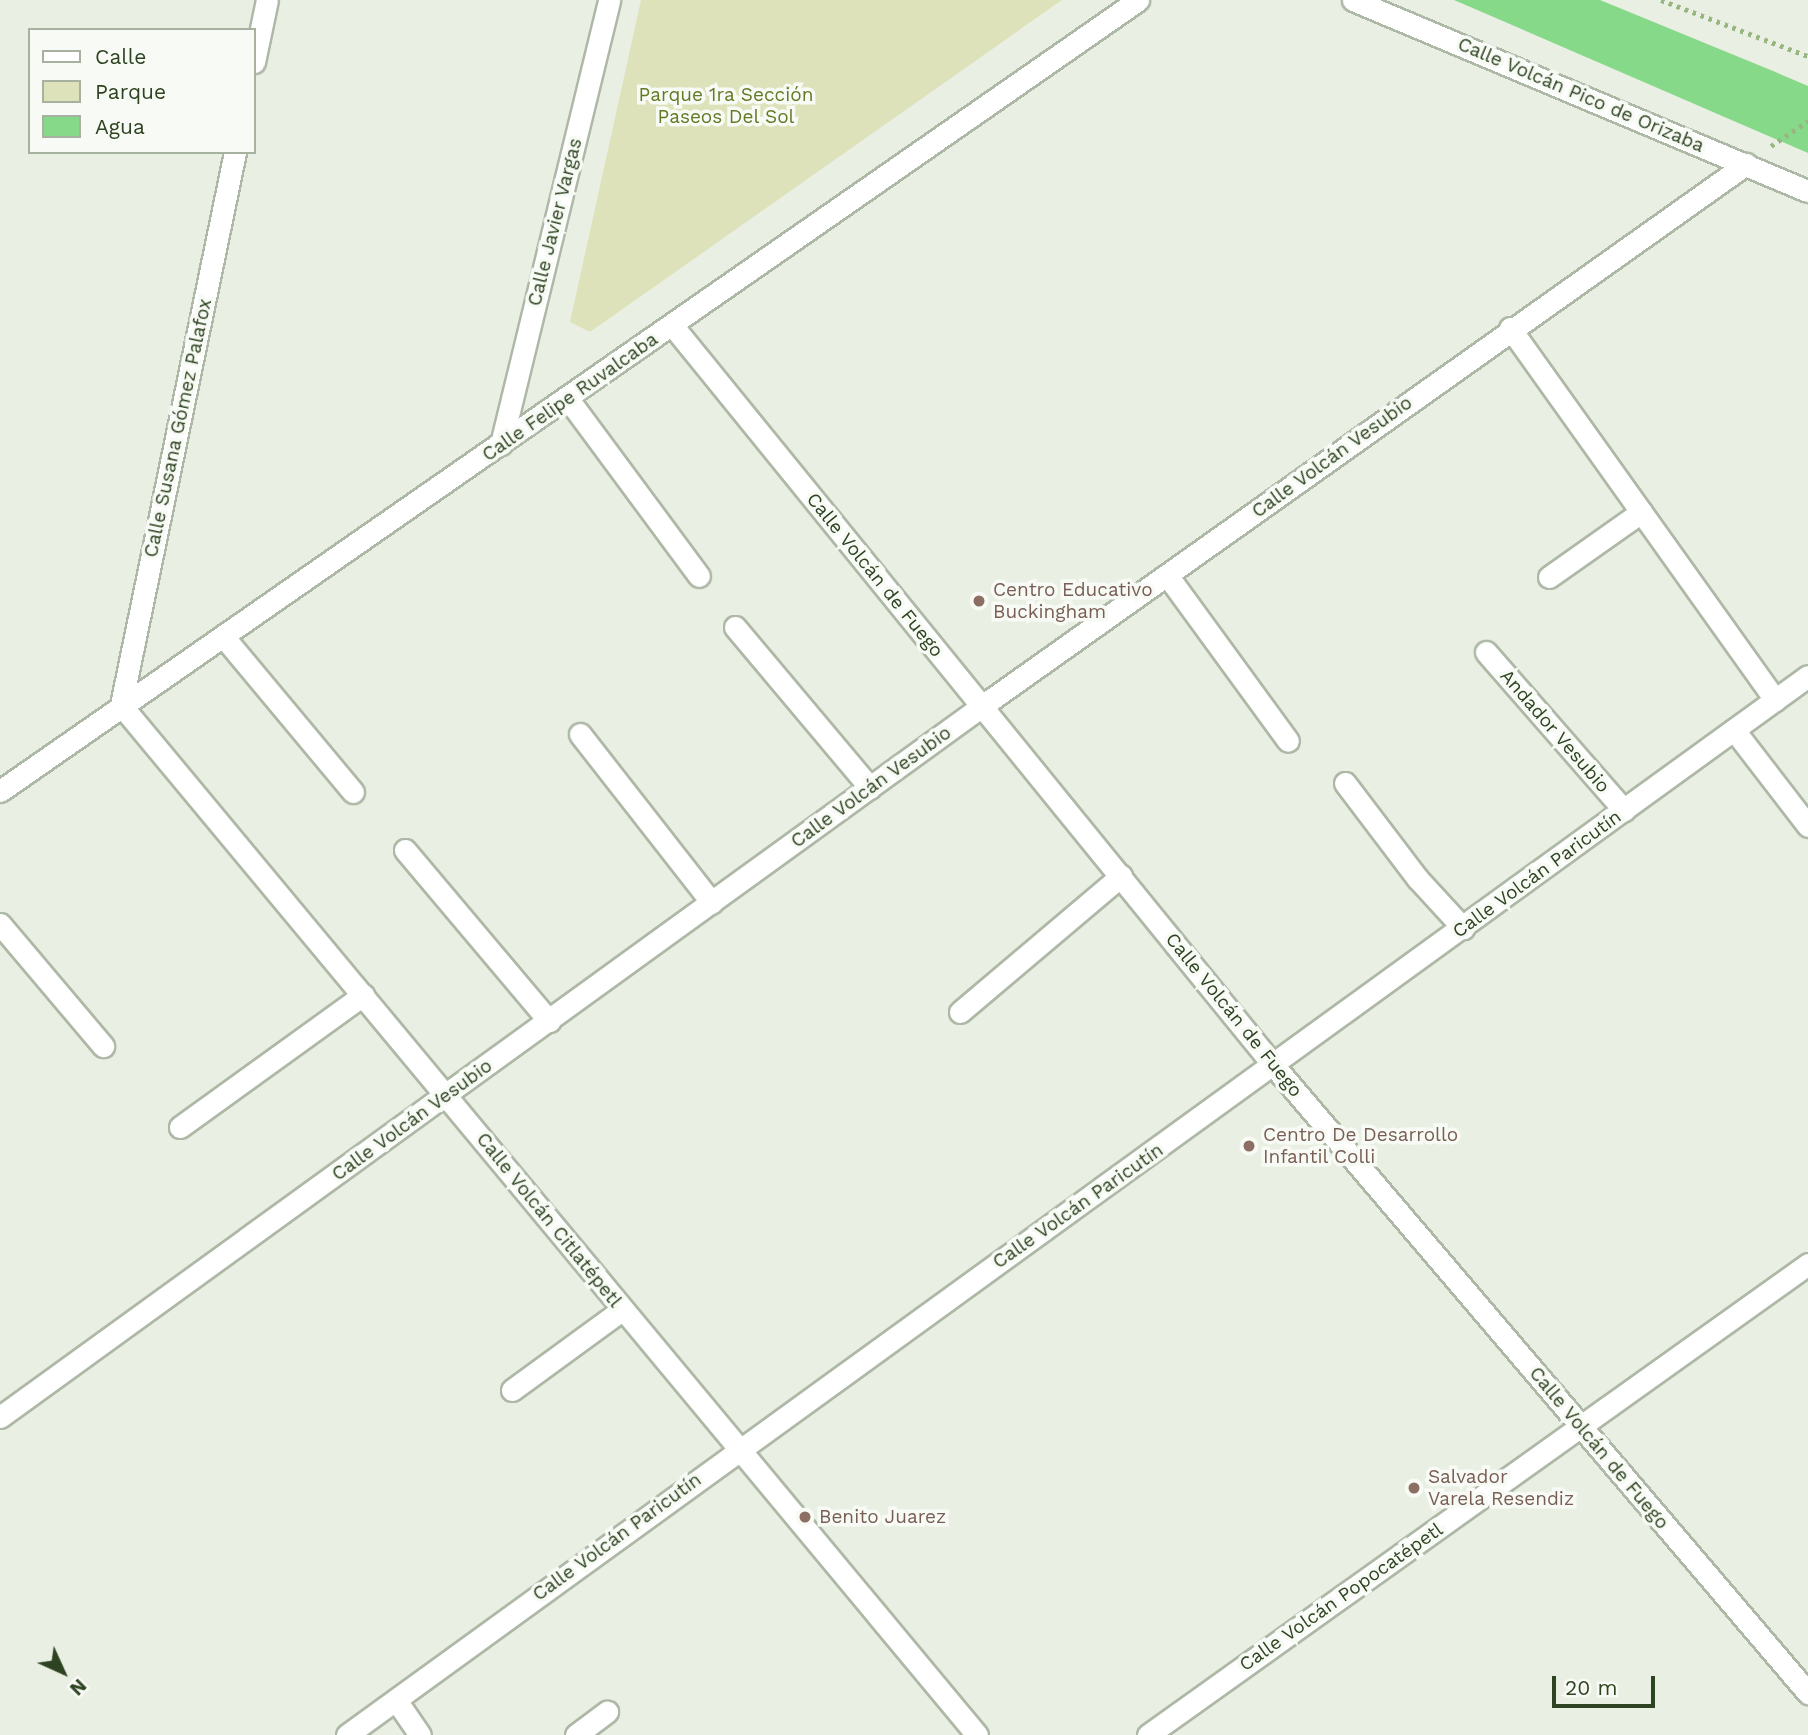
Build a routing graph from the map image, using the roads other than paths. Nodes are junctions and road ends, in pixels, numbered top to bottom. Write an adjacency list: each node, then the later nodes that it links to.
1 (267, 0): 5 (street)
2 (609, 0): 12 (street, Calle Javier Vargas)
3 (1138, 0): 9 (street, Calle Felipe Ruvalcaba)
4 (1353, 0): 7 (street, Calle Volcán Pico de Orizaba)
5 (256, 52)
6 (235, 154): 22 (street, Calle Susana Gómez Palafox)
7 (1754, 159): 8 (street, Calle Volcán Pico de Orizaba); 10 (street, Calle Volcán Vesubio)
8 (1808, 191)
9 (672, 326): 11 (street, Calle Felipe Ruvalcaba); 23 (street, Calle Volcán de Fuego)
10 (1510, 328): 13 (street); 14 (street, Calle Volcán Vesubio)
11 (568, 399): 12 (street, Calle Felipe Ruvalcaba); 15 (street)
12 (501, 444): 18 (street, Calle Felipe Ruvalcaba)
13 (1641, 512): 16 (street); 21 (street)
14 (1167, 575): 23 (street, Calle Volcán Vesubio); 26 (street)
15 (699, 576)
16 (1549, 577)
17 (735, 627): 28 (street)
18 (223, 636): 22 (street, Calle Felipe Ruvalcaba); 30 (street)
19 (1486, 652): 31 (street, Andador Vesubio)
20 (1808, 676): 21 (street, Calle Volcán Paricutín)
21 (1775, 700): 24 (street, Calle Volcán Paricutín)
22 (121, 705): 29 (street, Calle Felipe Ruvalcaba); 38 (street, Calle Volcán Citlatépetl)
23 (982, 706): 28 (street, Calle Volcán Vesubio); 34 (street, Calle Volcán de Fuego)
24 (1734, 730): 31 (street, Calle Volcán Paricutín); 32 (street)
25 (580, 734): 35 (street)
26 (1288, 741)
27 (1345, 783): 37 (street)
28 (870, 788): 35 (street, Calle Volcán Vesubio)
29 (0, 791)
30 (353, 792)
31 (1625, 810): 37 (street, Calle Volcán Paricutín)
32 (1808, 826)
33 (405, 850): 40 (street)
34 (1121, 876): 39 (street); 42 (street, Calle Volcán de Fuego)
35 (712, 903): 40 (street, Calle Volcán Vesubio)
36 (0, 924): 41 (street)
37 (1463, 928): 42 (street, Calle Volcán Paricutín)
38 (363, 995): 43 (street, Calle Volcán Citlatépetl); 44 (street)
39 (960, 1012)
40 (549, 1021): 43 (street, Calle Volcán Vesubio)
41 (103, 1046)
42 (1274, 1066): 49 (street, Calle Volcán de Fuego); 50 (street, Calle Volcán Paricutín)
43 (447, 1095): 46 (street, Calle Volcán Citlatépetl); 48 (street, Calle Volcán Vesubio)
44 (180, 1127)
45 (1808, 1264): 49 (street, Calle Volcán Popocatépetl)
46 (623, 1309): 47 (street); 50 (street, Calle Volcán Citlatépetl)
47 (512, 1390)
48 (0, 1417)
49 (1581, 1427): 51 (street, Calle Volcán de Fuego); 58 (street, Calle Volcán Popocatépetl)
50 (738, 1448): 52 (street, Calle Volcán Paricutín); 57 (street, Calle Volcán Citlatépetl)
51 (1808, 1693)
52 (396, 1700): 54 (street, Calle Volcán Paricutín); 55 (street)
53 (607, 1712): 56 (street)
54 (347, 1735)
55 (420, 1735)
56 (576, 1735)
57 (977, 1735)
58 (1148, 1735)

